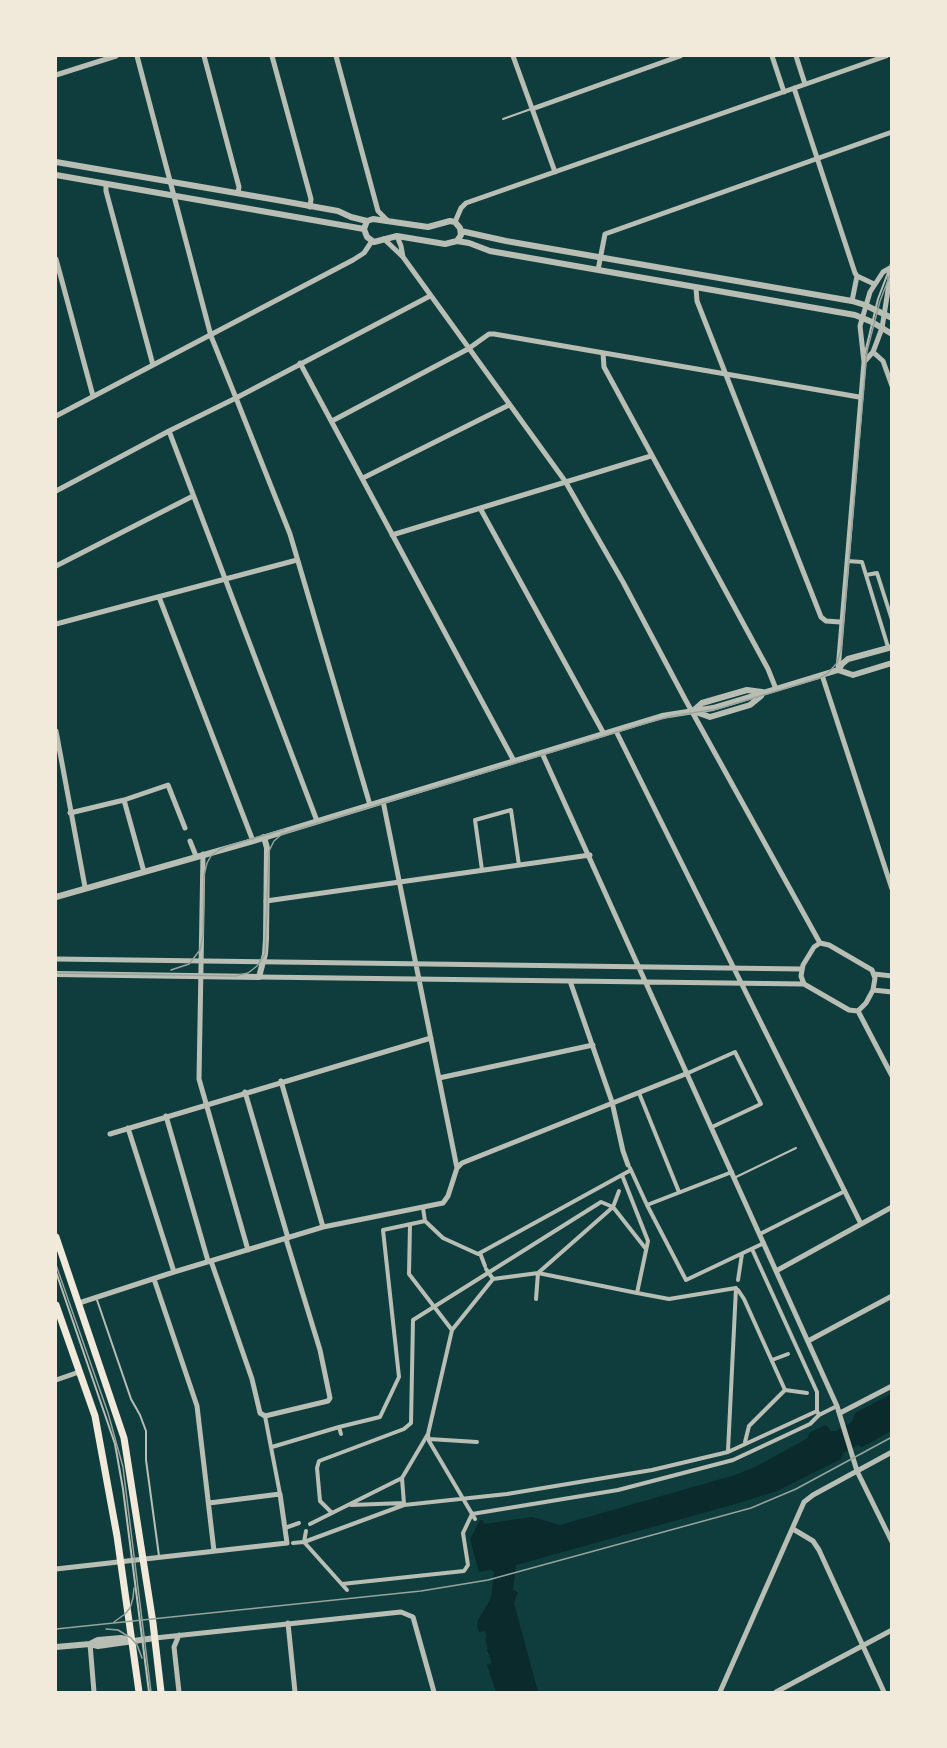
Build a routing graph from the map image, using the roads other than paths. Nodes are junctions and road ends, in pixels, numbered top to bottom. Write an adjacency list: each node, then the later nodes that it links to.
1 (116, 56): 11 (street)
2 (137, 56): 22 (street)
3 (204, 56): 24 (street)
4 (272, 56): 26 (street)
5 (336, 56): 27 (street)
6 (513, 56): 15 (street)
7 (681, 56): 15 (street)
8 (772, 56): 14 (street)
9 (796, 56): 12 (street)
10 (886, 56): 12 (street)
11 (56, 75)
12 (806, 84): 13 (street)
13 (794, 88): 14 (street); 18 (street)
14 (784, 92): 20 (street)
15 (532, 109): 16 (lane); 20 (street)
16 (503, 119)
17 (891, 132): 18 (street)
18 (818, 158): 37 (street); 42 (street)
19 (56, 162): 22 (street)
20 (555, 172): 30 (street)
21 (56, 175): 23 (street)
22 (170, 182): 24 (street); 25 (street)
23 (106, 184): 25 (street); 62 (street)
24 (238, 193): 26 (street)
25 (175, 196): 31 (street); 56 (street)
26 (310, 207): 28 (street)
27 (378, 211): 28 (street); 29 (street)
28 (370, 220): 29 (street); 31 (street)
29 (387, 220): 30 (street)
30 (455, 222): 32 (street)
31 (364, 229): 35 (street)
32 (461, 231): 36 (street); 37 (street)
33 (397, 236): 34 (street); 36 (street); 38 (street)
34 (384, 239): 35 (street); 38 (street)
35 (372, 241): 56 (street)
36 (458, 241): 41 (street)
37 (601, 256): 41 (street); 47 (street)
38 (403, 258): 46 (street)
39 (56, 259): 43 (street)
40 (891, 266): 44 (street); 49 (lane); 50 (street)
41 (598, 270): 45 (street)
42 (857, 276): 44 (street); 47 (street)
43 (58, 278): 65 (street)
44 (874, 284): 48 (street)
45 (696, 288): 51 (street); 63 (street)
46 (430, 296): 57 (street); 61 (street)
47 (852, 301): 48 (street)
48 (865, 305): 49 (street); 51 (street)
49 (875, 309): 50 (street); 53 (lane)
50 (885, 314): 52 (street); 54 (street)
51 (862, 316): 53 (street); 60 (street)
52 (891, 318)
53 (872, 322): 54 (street); 60 (lane)
54 (882, 328): 55 (street); 58 (street)
55 (891, 334)
56 (211, 336): 62 (street); 67 (street)
57 (468, 349): 59 (street); 68 (street); 70 (street)
58 (873, 352): 60 (street); 64 (street)
59 (603, 353): 63 (street); 72 (street)
60 (864, 362): 66 (street)
61 (300, 363): 67 (street); 70 (street)
62 (153, 364): 65 (street)
63 (727, 376): 66 (street); 86 (street)
64 (891, 386)
65 (93, 396): 69 (street)
66 (860, 397): 80 (street)
67 (236, 398): 71 (street); 79 (street)
68 (509, 405): 73 (street); 74 (street)
69 (56, 416)
70 (332, 421): 73 (street)
71 (169, 431): 75 (street); 76 (street)
72 (651, 456): 74 (street); 92 (street)
73 (363, 478): 78 (street)
74 (565, 481): 77 (street); 94 (street)
75 (56, 491)
76 (193, 496): 81 (street); 83 (street)
77 (480, 508): 78 (street); 97 (street)
78 (392, 535): 99 (street)
79 (297, 560): 83 (street); 102 (street)
80 (846, 561): 82 (street); 86 (street)
81 (56, 566)
82 (866, 575): 85 (street); 88 (street)
83 (225, 579): 84 (street); 104 (street)
84 (159, 597): 87 (street); 107 (street)
85 (891, 620)
86 (840, 622): 90 (street)
87 (56, 624)
88 (890, 647): 90 (street)
89 (891, 663): 90 (street)
90 (838, 670): 91 (street)
91 (822, 675): 92 (street); 117 (street)
92 (776, 689): 93 (street)
93 (766, 692): 94 (street); 94 (street)
94 (693, 711): 95 (street); 120 (street)
95 (616, 730): 97 (street); 126 (street)
96 (56, 731): 103 (street)
97 (604, 734): 98 (street)
98 (542, 753): 99 (street); 110 (street)
99 (514, 761): 101 (street)
100 (124, 800): 103 (street); 105 (street); 114 (street)
101 (383, 801): 102 (street); 115 (street)
102 (370, 805): 104 (street)
103 (70, 813): 116 (street)
104 (317, 821): 106 (street)
105 (185, 828)
106 (264, 837): 107 (street); 119 (street)
107 (253, 840): 109 (street)
108 (190, 841): 111 (street)
109 (203, 854): 111 (street); 122 (street)
110 (590, 855): 112 (street); 125 (street)
111 (196, 856): 114 (street)
112 (519, 865): 113 (street); 113 (street)
113 (482, 870): 115 (street)
114 (144, 872): 116 (street)
115 (400, 882): 119 (street); 124 (street)
116 (85, 887): 118 (street)
117 (891, 889)
118 (56, 897)
119 (266, 901): 123 (street)
120 (820, 943): 127 (street); 129 (street)
121 (56, 959): 122 (street)
122 (202, 961): 123 (street); 131 (street)
123 (263, 961): 124 (street); 132 (street)
124 (416, 964): 125 (street); 133 (street)
125 (640, 967): 126 (street); 135 (street)
126 (734, 968): 127 (street); 136 (street)
127 (801, 969): 137 (street)
128 (56, 974): 131 (street)
129 (874, 974): 130 (street); 138 (street)
130 (891, 976)
131 (202, 977): 132 (street); 150 (street)
132 (259, 977): 133 (street)
133 (418, 979): 134 (street); 141 (street)
134 (570, 981): 135 (street); 142 (street)
135 (647, 983): 136 (street); 143 (street)
136 (741, 984): 137 (street); 162 (street)
137 (804, 984): 140 (street)
138 (873, 990): 139 (street); 140 (street)
139 (891, 992)
140 (858, 1011): 144 (street)
141 (431, 1038): 145 (street); 146 (street)
142 (593, 1045): 145 (street); 149 (street)
143 (688, 1073): 148 (street); 152 (street); 152 (street)
144 (891, 1076)
145 (439, 1078): 157 (street)
146 (281, 1082): 147 (street); 171 (street)
147 (246, 1092): 150 (street); 174 (street)
148 (638, 1092): 149 (street); 163 (street)
149 (612, 1102): 156 (street); 157 (street)
150 (206, 1104): 151 (street); 178 (street)
151 (166, 1116): 153 (street); 181 (street)
152 (712, 1127): 159 (street)
153 (128, 1128): 154 (street); 185 (street)
154 (110, 1134)
155 (796, 1149): 159 (lane)
156 (629, 1167): 158 (street); 164 (street)
157 (457, 1168): 167 (street)
158 (622, 1175): 160 (street); 176 (street); 179 (street)
159 (733, 1175): 163 (street); 172 (street)
160 (621, 1185)
161 (619, 1191): 165 (street)
162 (845, 1191): 170 (street); 172 (street)
163 (679, 1192): 164 (street)
164 (646, 1205): 180 (street)
165 (613, 1207): 176 (street); 182 (street); 186 (street)
166 (891, 1207): 170 (street)
167 (423, 1208): 168 (street); 171 (street)
168 (425, 1221): 169 (street); 179 (street)
169 (410, 1224): 197 (street); 213 (street)
170 (861, 1224): 183 (street)
171 (323, 1227): 174 (street)
172 (760, 1234): 175 (street)
173 (56, 1237): 195 (main road)
174 (286, 1238): 178 (street); 212 (street)
175 (764, 1243): 177 (street); 183 (street)
176 (646, 1249): 191 (street)
177 (752, 1249): 180 (street); 208 (street)
178 (248, 1250): 181 (street)
179 (480, 1253): 182 (street)
180 (742, 1254): 189 (street)
181 (210, 1261): 185 (street); 212 (street)
182 (486, 1269): 188 (street); 197 (street)
183 (776, 1270): 199 (street)
184 (56, 1272): 243 (lane)
185 (174, 1272): 187 (street)
186 (538, 1273): 188 (street); 191 (street); 194 (street)
187 (154, 1279): 193 (street); 226 (street)
188 (493, 1279): 198 (street)
189 (738, 1280)
190 (736, 1288): 191 (street); 201 (street); 221 (street)
191 (637, 1293)
192 (891, 1296): 199 (street)
193 (96, 1298): 195 (street); 241 (lane)
194 (536, 1299)
195 (79, 1303): 242 (main road)
196 (56, 1305): 202 (main road)
197 (433, 1306): 198 (street); 220 (street)
198 (452, 1330): 215 (street)
199 (808, 1341): 209 (street)
200 (788, 1354): 201 (street)
201 (772, 1360): 205 (street)
202 (79, 1372): 203 (street); 244 (main road)
203 (56, 1380)
204 (891, 1386): 211 (street)
205 (785, 1390): 206 (street); 218 (street)
206 (807, 1393)
207 (813, 1399): 208 (street)
208 (817, 1404): 210 (street)
209 (837, 1406): 210 (street); 211 (street)
210 (818, 1413): 218 (street); 230 (street)
211 (840, 1413): 223 (street)
212 (265, 1416): 219 (street)
213 (339, 1427): 214 (street); 219 (street)
214 (341, 1434)
215 (429, 1437): 216 (street); 224 (street); 230 (street)
216 (477, 1442)
217 (344, 1443): 220 (street)
218 (745, 1443): 221 (street)
219 (272, 1447): 225 (street)
220 (347, 1450): 229 (street)
221 (728, 1452): 227 (street)
222 (891, 1452): 223 (street)
223 (857, 1471): 235 (street); 238 (street)
224 (402, 1478): 227 (street); 228 (street)
225 (280, 1493): 226 (street); 234 (street)
226 (209, 1503): 240 (street)
227 (404, 1504): 228 (street); 237 (street)
228 (348, 1505): 229 (street)
229 (332, 1513): 233 (street)
230 (472, 1514): 231 (street); 246 (street)
231 (475, 1520)
232 (299, 1524): 234 (street)
233 (310, 1524)
234 (285, 1528): 239 (street)
235 (793, 1529): 255 (street); 264 (street)
236 (306, 1531): 237 (street)
237 (304, 1542): 239 (street); 246 (street)
238 (891, 1542)
239 (290, 1543): 240 (street)
240 (214, 1551): 241 (street)
241 (159, 1556): 242 (street)
242 (143, 1558): 243 (street); 251 (main road)
243 (132, 1559): 244 (street); 252 (lane)
244 (120, 1560): 245 (street); 253 (main road)
245 (56, 1569)
246 (342, 1584): 247 (street)
247 (346, 1590)
248 (288, 1623): 250 (street); 262 (street); 263 (street)
249 (891, 1630): 255 (street)
250 (179, 1635): 251 (street); 261 (street)
251 (155, 1638): 252 (street); 260 (main road)
252 (142, 1639): 253 (street); 259 (lane)
253 (132, 1641): 254 (street); 258 (main road)
254 (90, 1644): 256 (street); 257 (street)
255 (863, 1646): 265 (street); 266 (street)
256 (56, 1647)
257 (94, 1692)
258 (139, 1692)
259 (149, 1692)
260 (161, 1692)
261 (179, 1692)
262 (295, 1692)
263 (434, 1692)
264 (720, 1692)
265 (776, 1692)
266 (884, 1692)

